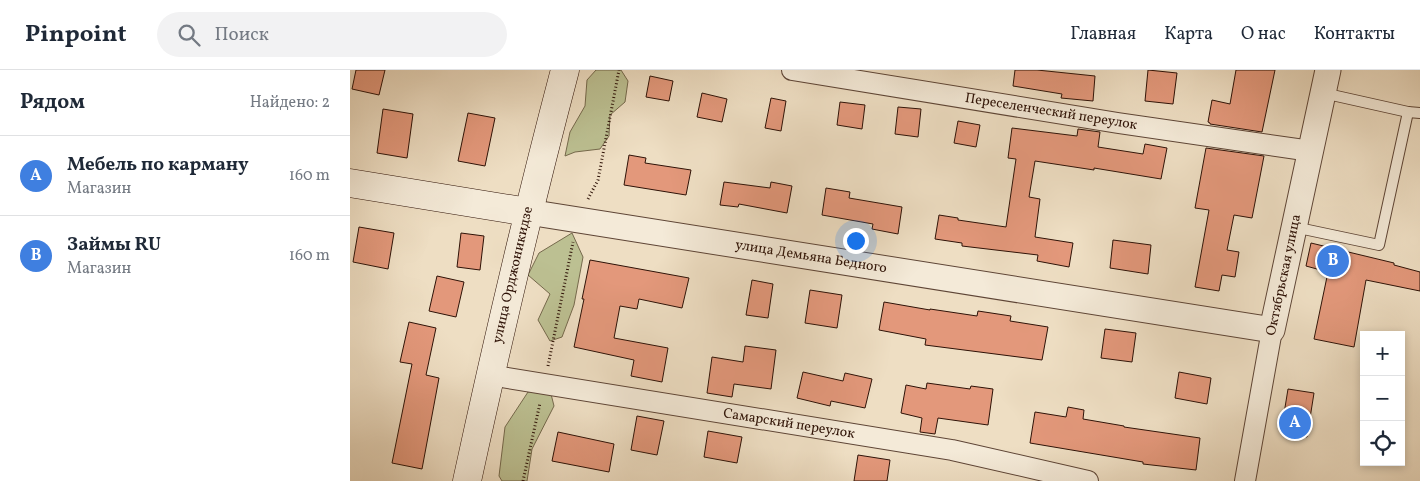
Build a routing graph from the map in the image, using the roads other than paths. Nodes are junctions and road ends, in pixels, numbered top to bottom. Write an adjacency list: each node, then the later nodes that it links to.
1 (565, 70): 8 (main road, улица Орджоникидзе)
2 (792, 70): 6 (street, Переселенческий переулок)
3 (1325, 82): 4 (lane); 6 (street, Октябрьская улица)
4 (1408, 112): 5 (lane); 9 (lane)
5 (1420, 113)
6 (1311, 151): 9 (street, Октябрьская улица)
7 (350, 183): 8 (main road, улица Демьяна Бедного)
8 (528, 212): 10 (street, улица Демьяна Бедного); 11 (main road, улица Орджоникидзе)
9 (1294, 227): 10 (street, Октябрьская улица)
10 (1272, 330): 14 (street, Октябрьская улица)
11 (489, 375): 12 (main road, улица Орджоникидзе); 13 (street, Самарский переулок)
12 (467, 481)
13 (1088, 481)
14 (1245, 481)

